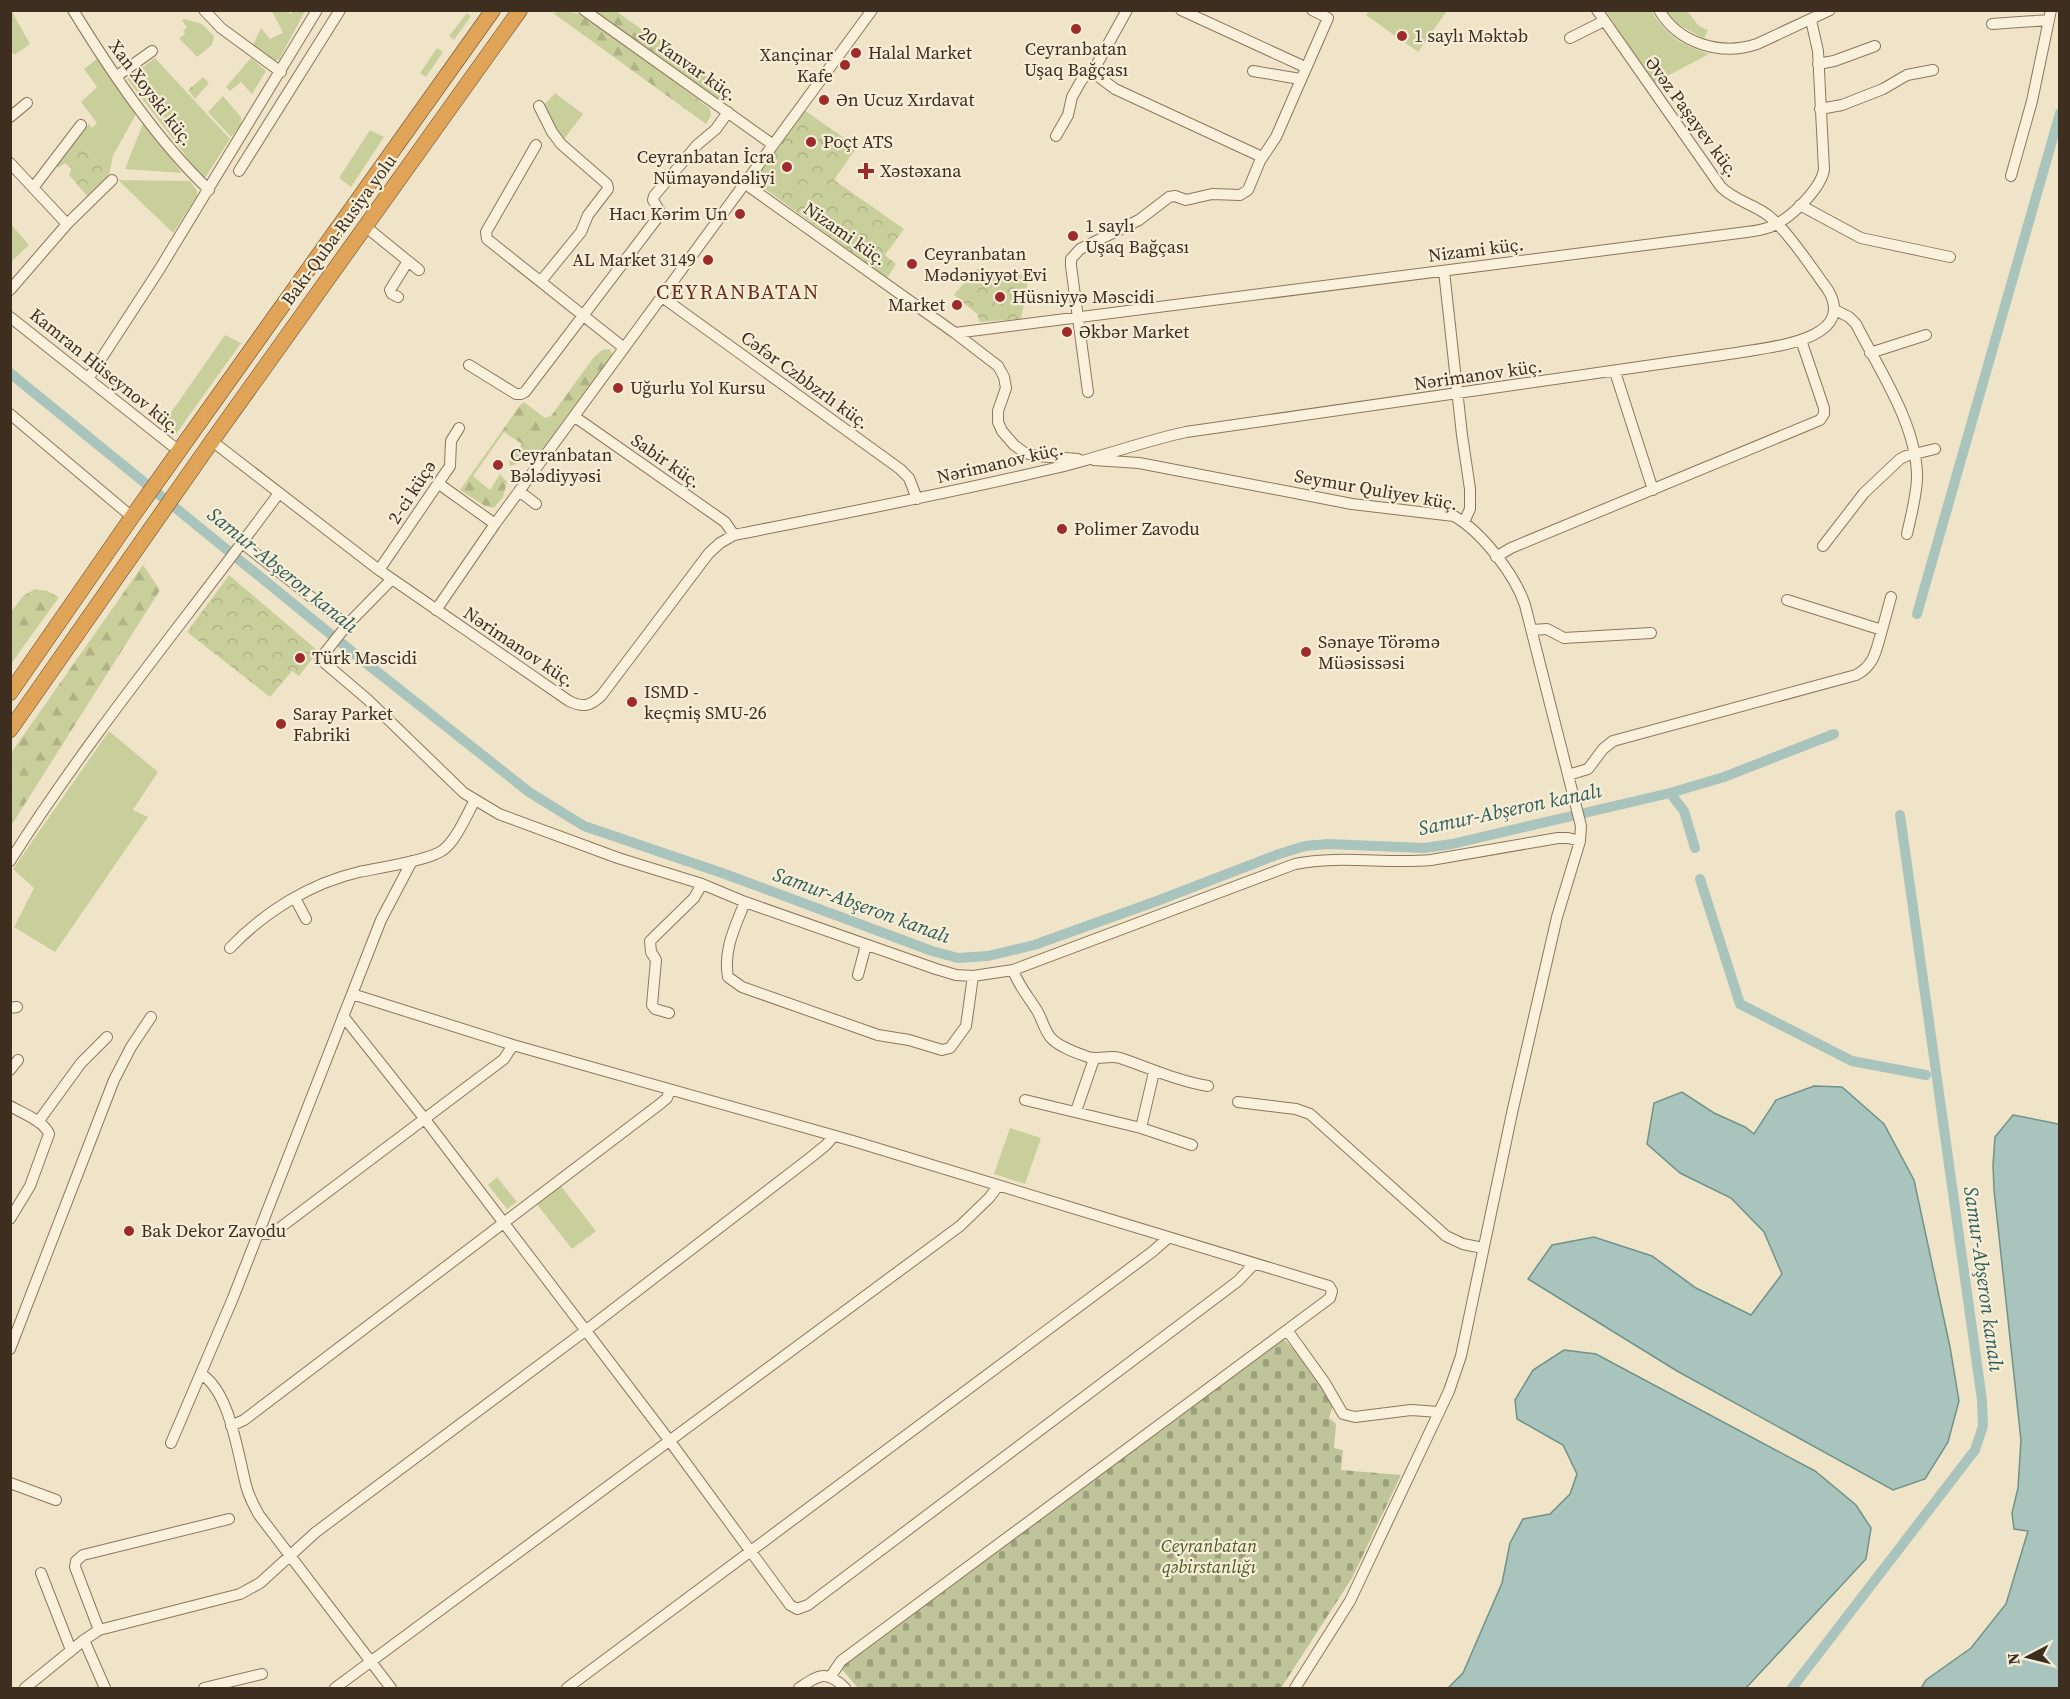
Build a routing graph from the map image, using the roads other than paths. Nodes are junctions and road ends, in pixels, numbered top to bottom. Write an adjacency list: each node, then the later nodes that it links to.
1 (73, 10): 30 (street, Xan Xoyski küç.)
2 (204, 10): 29 (street)
3 (317, 10): 29 (street)
4 (340, 10): 43 (street)
5 (493, 10): 81 (highway, Bakı-Quba-Rusiya yolu)
6 (520, 10): 19 (highway, Bakı-Quba-Rusiya yolu)
7 (529, 10): 19 (street)
8 (584, 10): 35 (street, 20 Yanvar küç.)
9 (872, 10): 39 (street)
10 (1127, 10): 26 (street)
11 (1181, 10): 25 (street)
12 (1312, 10): 25 (street)
13 (1597, 10): 18 (street, Əvəz Paşayev küç.)
14 (1659, 10): 17 (street)
15 (1830, 10): 17 (street)
16 (2050, 15): 20 (street); 44 (street)
17 (1810, 20): 24 (street, Nizami küç.)
18 (1604, 21): 21 (street); 51 (street, Əvəz Paşayev küç.)
19 (510, 24): 52 (highway, Bakı-Quba-Rusiya yolu)
20 (1992, 24)
21 (1570, 38)
22 (1875, 46): 24 (street)
23 (152, 51): 30 (street)
24 (1818, 64): 34 (street, Nizami küç.)
25 (1305, 67): 31 (street)
26 (1097, 70): 38 (street); 41 (street)
27 (1933, 70): 34 (street)
28 (1252, 71): 31 (street)
29 (281, 72): 48 (street)
30 (117, 76): 48 (street, Xan Xoyski küç.)
31 (1300, 79): 41 (street)
32 (27, 103): 36 (street)
33 (538, 106): 57 (street)
34 (1820, 109): 49 (street, Nizami küç.)
35 (728, 112): 39 (street, 20 Yanvar küç.); 62 (street)
36 (10, 117)
37 (81, 124): 47 (street)
38 (1056, 136)
39 (772, 144): 46 (street)
40 (536, 145): 57 (street)
41 (1262, 157): 64 (street)
42 (10, 163): 47 (street)
43 (238, 171)
44 (2011, 176)
45 (112, 180): 50 (street)
46 (744, 183): 60 (street); 65 (street, Nizami küç.)
47 (33, 188): 50 (street)
48 (209, 190): 72 (street)
49 (1800, 205): 51 (street, Nizami küç.); 53 (street)
50 (67, 224): 58 (street)
51 (1777, 224): 56 (street, Nizami küç.); 61 (street)
52 (366, 228): 54 (street); 78 (highway, Bakı-Quba-Rusiya yolu)
53 (1950, 257)
54 (408, 261): 55 (street); 59 (street)
55 (419, 270)
56 (1444, 271): 64 (street, Nizami küç.); 74 (street)
57 (541, 281): 62 (street)
58 (10, 290)
59 (398, 297)
60 (662, 297): 68 (street); 87 (street, Cəfər Czbbzrlı küç.)
61 (1835, 310): 67 (street, Nərimanov küç.); 69 (street)
62 (583, 315): 68 (street); 70 (street)
63 (10, 317): 72 (street, Kamran Hüseynov küç.)
64 (1078, 317): 65 (street, Nizami küç.); 73 (street)
65 (955, 333): 82 (street, Nizami küç.)
66 (1926, 335): 69 (street)
67 (1801, 340): 71 (street, Nərimanov küç.); 84 (street)
68 (624, 348): 76 (street)
69 (1870, 353): 80 (street)
70 (469, 365)
71 (1616, 372): 74 (street, Nərimanov küç.); 84 (street)
72 (87, 379): 81 (street, Kamran Hüseynov küç.)
73 (1088, 392)
74 (1458, 394): 82 (street, Nərimanov küç.); 90 (street)
75 (10, 414): 89 (street)
76 (574, 417): 85 (street); 93 (street, Sabir küç.)
77 (459, 428): 83 (street, 2-ci küçə)
78 (212, 441): 86 (street, Nərimanov küç.); 107 (highway, Bakı-Quba-Rusiya yolu)
79 (1935, 449): 80 (street)
80 (1915, 454): 92 (street); 95 (street)
81 (176, 456): 89 (highway, Bakı-Quba-Rusiya yolu)
82 (1086, 459): 87 (street, Nərimanov küç.); 90 (street, Seymur Quliyev küç.)
83 (439, 484): 91 (street); 97 (street, 2-ci küçə)
84 (1653, 490): 96 (street)
85 (519, 492): 88 (street); 91 (street)
86 (279, 493): 94 (street); 97 (street, Nərimanov küç.)
87 (917, 499): 93 (street, Nərimanov küç.)
88 (536, 504)
89 (135, 513): 106 (highway)
90 (1464, 522): 96 (street, Seymur Quliyev küç.)
91 (495, 524): 101 (street)
92 (1907, 534)
93 (734, 535): 101 (street, Nərimanov küç.)
94 (241, 544): 102 (street); 111 (street)
95 (1823, 546)
96 (1496, 557): 103 (street, Seymur Quliyev küç.)
97 (379, 570): 98 (street, Nərimanov küç.)
98 (392, 579): 101 (street, Nərimanov küç.); 102 (street)
99 (1891, 597): 104 (street)
100 (1787, 600): 104 (street)
101 (436, 610)
102 (347, 626): 109 (street)
103 (1532, 630): 105 (street); 108 (street, Seymur Quliyev küç.)
104 (1882, 630): 108 (street)
105 (1651, 633)
106 (10, 693)
107 (10, 730)
108 (1568, 776): 110 (street, Seymur Quliyev küç.)
109 (475, 800): 112 (street); 113 (street)
110 (1580, 841): 119 (street); 148 (street, Seymur Quliyev küç.)
111 (10, 861)
112 (412, 861): 114 (street); 122 (street)
113 (702, 884): 115 (street); 123 (street)
114 (296, 898): 116 (street); 118 (street)
115 (744, 902): 117 (street); 121 (street)
116 (306, 919)
117 (866, 945): 120 (street); 121 (street)
118 (231, 948)
119 (1013, 970): 121 (street); 128 (street)
120 (858, 975)
121 (973, 976)
122 (352, 994): 124 (street); 127 (street)
123 (669, 1013)
124 (343, 1016): 138 (street); 146 (street)
125 (151, 1017): 152 (street)
126 (107, 1037): 139 (street)
127 (513, 1045): 133 (street); 138 (street)
128 (1094, 1059): 131 (street); 137 (street)
129 (18, 1060): 130 (street)
130 (10, 1070)
131 (1154, 1072): 132 (street); 140 (street)
132 (1208, 1086)
133 (670, 1090): 141 (street); 145 (street)
134 (1025, 1100): 137 (street)
135 (1238, 1102): 148 (street)
136 (10, 1106): 139 (street)
137 (1076, 1111): 140 (street)
138 (424, 1118): 145 (street); 146 (street)
139 (38, 1122): 144 (street)
140 (1141, 1128): 142 (street)
141 (833, 1137): 143 (street); 151 (street)
142 (1192, 1145)
143 (998, 1186): 147 (street); 156 (street)
144 (10, 1219)
145 (502, 1223): 151 (street); 155 (street)
146 (256, 1234): 153 (street)
147 (1168, 1238): 149 (street); 161 (street)
148 (1483, 1248): 154 (street, Seymur Quliyev küç.)
149 (1254, 1264): 150 (street); 161 (street)
150 (1287, 1330): 154 (street); 169 (street)
151 (585, 1331): 156 (street); 162 (street)
152 (10, 1349)
153 (201, 1374): 155 (street); 157 (street)
154 (1439, 1412): 178 (street, Seymur Quliyev küç.)
155 (231, 1426): 162 (street)
156 (669, 1440): 161 (street); 167 (street)
157 (171, 1443)
158 (10, 1483): 159 (street)
159 (56, 1500)
160 (229, 1519): 164 (street)
161 (751, 1551): 175 (street)
162 (289, 1556): 164 (street); 167 (street)
163 (41, 1573): 166 (street)
164 (99, 1630): 165 (street)
165 (84, 1640): 166 (street); 171 (street)
166 (71, 1650): 170 (street)
167 (371, 1662): 173 (street); 174 (street)
168 (262, 1674): 172 (street)
169 (831, 1676): 176 (street); 177 (street)
170 (25, 1689)
171 (105, 1689)
172 (204, 1689)
173 (335, 1689)
174 (391, 1689)
175 (567, 1689)
176 (799, 1689)
177 (845, 1689)
178 (1294, 1689)

